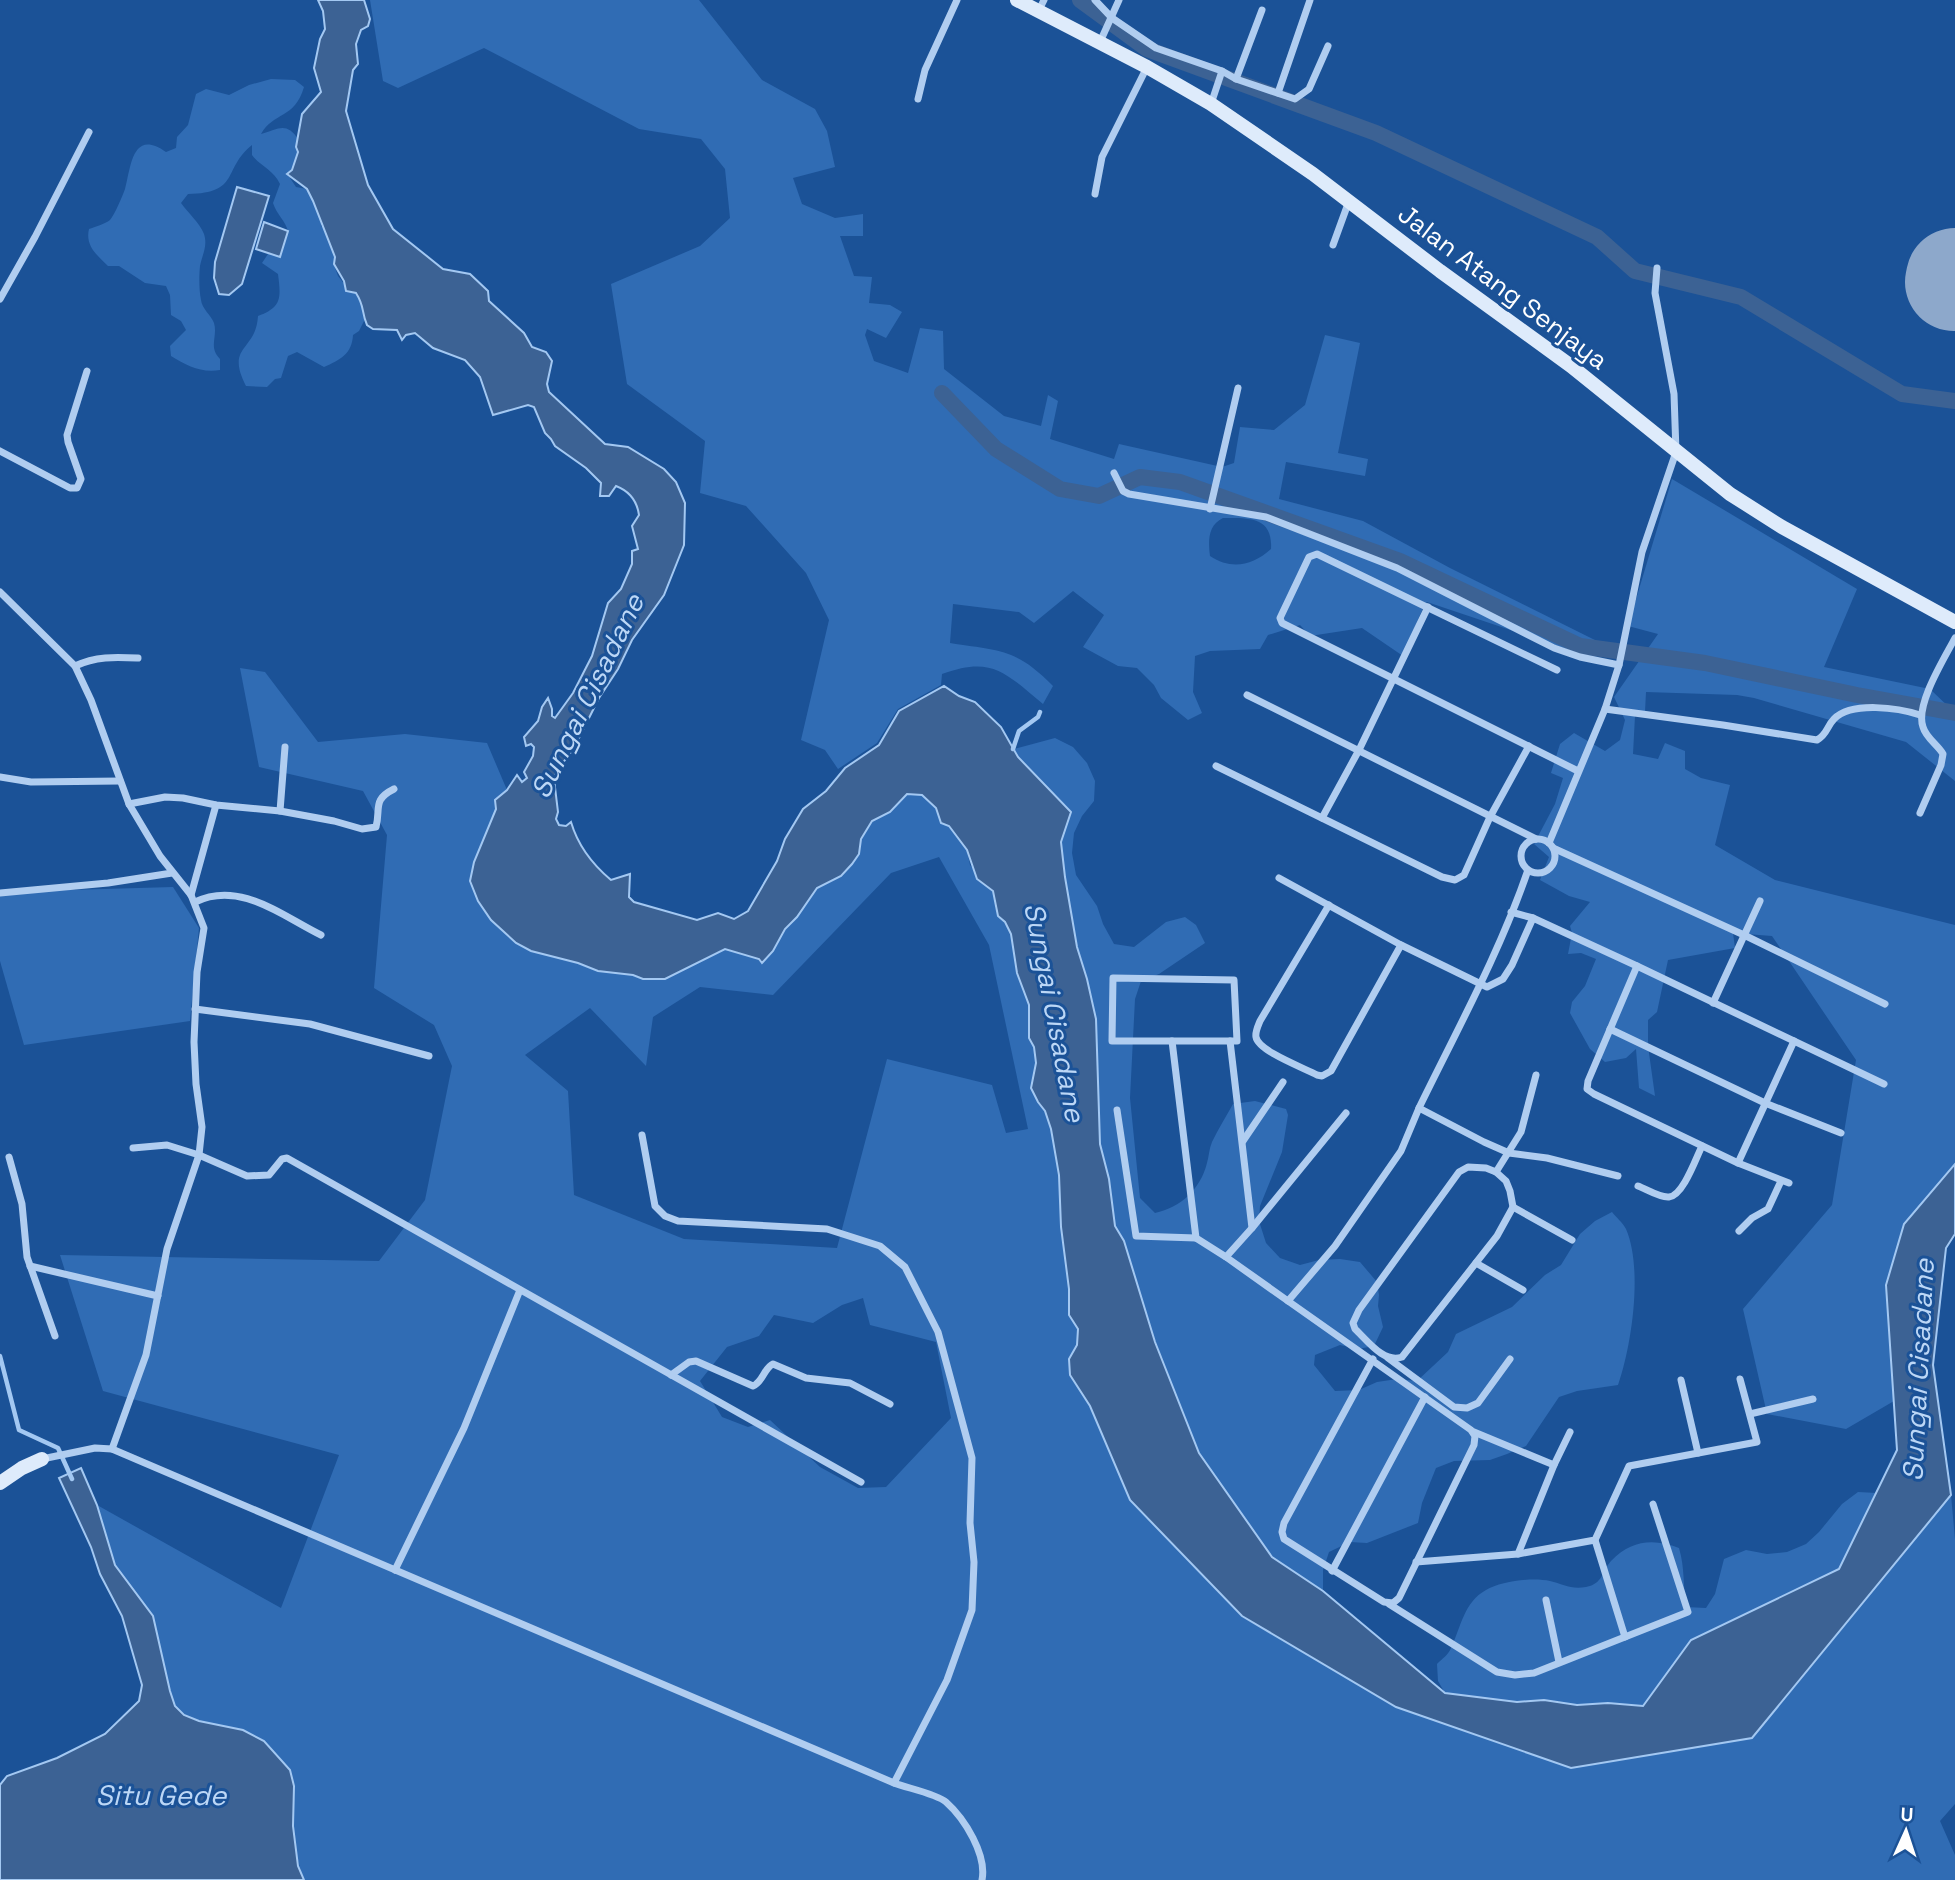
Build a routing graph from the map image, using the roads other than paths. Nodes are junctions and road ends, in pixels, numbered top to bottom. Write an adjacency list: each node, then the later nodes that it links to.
1 (957, 0): 15 (street)
2 (1017, 0): 6 (main road, Jalan Atang Senjaya)
3 (1095, 0): 8 (street)
4 (1119, 0): 8 (street)
5 (1310, 0): 14 (street)
6 (1041, 5): 9 (main road, Jalan Atang Senjaya)
7 (1262, 10): 13 (street)
8 (1112, 20): 9 (street); 12 (street)
9 (1101, 40): 11 (main road, Jalan Atang Senjaya)
10 (1328, 47): 14 (street)
11 (1147, 67): 16 (main road, Jalan Atang Senjaya); 18 (street)
12 (1222, 73): 13 (street); 16 (street)
13 (1236, 79): 14 (street)
14 (1278, 93)
15 (918, 99)
16 (1211, 104): 19 (main road, Jalan Atang Senjaya)
17 (89, 132): 22 (street)
18 (1095, 194)
19 (1349, 201): 20 (street); 25 (main road, Jalan Atang Senjaya)
20 (1334, 245)
21 (1657, 268): 25 (street)
22 (0, 299)
23 (87, 371): 26 (street)
24 (1238, 388): 28 (street)
25 (1676, 452): 31 (main road, Jalan Atang Senjaya); 34 (street)
26 (1, 455)
27 (1114, 473): 28 (street)
28 (1210, 506): 34 (street)
29 (0, 592): 35 (street)
30 (1428, 607): 36 (street); 37 (street); 37 (street)
31 (1955, 622)
32 (1955, 638): 40 (street)
33 (138, 658): 35 (street)
34 (1619, 662): 39 (street)
35 (75, 666): 47 (street)
36 (1557, 670)
37 (1392, 677): 41 (street); 43 (street)
38 (1247, 695): 43 (street)
39 (1605, 709): 40 (street); 45 (street)
40 (1921, 713): 52 (street)
41 (1529, 746): 45 (street); 53 (street)
42 (285, 747): 51 (street)
43 (1359, 750): 53 (street); 54 (street)
44 (1216, 766): 54 (street)
45 (1578, 771): 56 (street)
46 (0, 777): 47 (street)
47 (120, 781): 49 (street)
48 (394, 789): 51 (street)
49 (130, 804): 50 (street); 58 (street)
50 (216, 805): 51 (street); 61 (street)
51 (280, 811)
52 (1920, 813)
53 (1490, 817): 54 (street); 55 (street)
54 (1322, 818)
55 (1536, 839): 56 (street); 57 (street)
56 (1551, 845): 57 (street); 67 (street)
57 (1528, 870): 64 (street)
58 (172, 873): 60 (street); 61 (street)
59 (1279, 878): 63 (street)
60 (0, 893)
61 (193, 899): 66 (street); 73 (street)
62 (1760, 901): 67 (street)
63 (1328, 905): 68 (street); 68 (street)
64 (1511, 912): 65 (street); 70 (street)
65 (1533, 918): 69 (street); 70 (street)
66 (321, 934)
67 (1744, 935): 71 (street); 72 (street)
68 (1401, 945): 70 (street)
69 (1637, 966): 71 (street); 74 (street)
70 (1480, 983): 83 (street)
71 (1713, 1003): 77 (street)
72 (1885, 1004)
73 (195, 1009): 78 (street); 92 (street)
74 (1610, 1029): 82 (street); 89 (street)
75 (1172, 1041): 76 (street); 76 (street); 101 (street)
76 (1230, 1041): 88 (street)
77 (1794, 1041): 81 (street); 82 (street)
78 (429, 1056)
79 (1536, 1075): 91 (street)
80 (1283, 1082): 88 (street)
81 (1884, 1084)
82 (1765, 1103): 86 (street); 94 (street)
83 (1419, 1108): 91 (street); 109 (street)
84 (1117, 1110): 101 (street)
85 (1346, 1114): 99 (street)
86 (1841, 1133)
87 (642, 1135): 139 (street)
88 (1243, 1142): 99 (street)
89 (1702, 1146): 94 (street); 97 (street)
90 (133, 1148): 92 (street)
91 (1509, 1153): 95 (street); 96 (street)
92 (199, 1155): 106 (street); 108 (street)
93 (9, 1157): 105 (street)
94 (1738, 1163): 100 (street)
95 (1496, 1172): 98 (street); 111 (street)
96 (1618, 1176)
97 (1638, 1186)
98 (1513, 1207): 102 (street); 104 (street)
99 (1252, 1228): 103 (street)
100 (1739, 1231)
101 (1196, 1238): 103 (street)
102 (1572, 1240)
103 (1226, 1257): 109 (street)
104 (1476, 1263): 107 (street); 111 (street)
105 (30, 1266): 108 (street); 110 (street)
106 (520, 1290): 114 (street); 133 (street)
107 (1523, 1290)
108 (158, 1296): 123 (street)
109 (1288, 1301): 112 (street)
110 (55, 1336)
111 (1387, 1358): 113 (street)
112 (1373, 1359): 117 (street); 134 (street)
113 (1510, 1359)
114 (671, 1375): 119 (street); 127 (street)
115 (1740, 1379): 120 (street)
116 (1681, 1380): 124 (street)
117 (1425, 1397): 121 (street); 134 (street)
118 (1813, 1399): 120 (street)
119 (890, 1404)
120 (1750, 1414): 124 (street)
121 (1474, 1432): 126 (street); 132 (street)
122 (1570, 1432): 126 (street)
123 (112, 1448): 125 (street); 133 (street)
124 (1698, 1453): 130 (street)
125 (42, 1459): 128 (main road)
126 (1554, 1465): 131 (street)
127 (861, 1482)
128 (0, 1483)
129 (1653, 1504): 137 (street)
130 (1595, 1540): 131 (street); 137 (street)
131 (1518, 1554): 132 (street)
132 (1416, 1562): 136 (street)
133 (395, 1570): 139 (street)
134 (1332, 1571): 136 (street)
135 (1546, 1600): 138 (street)
136 (1389, 1603): 138 (street)
137 (1625, 1637): 138 (street)
138 (1559, 1662)
139 (894, 1783): 140 (street)
140 (982, 1880)

